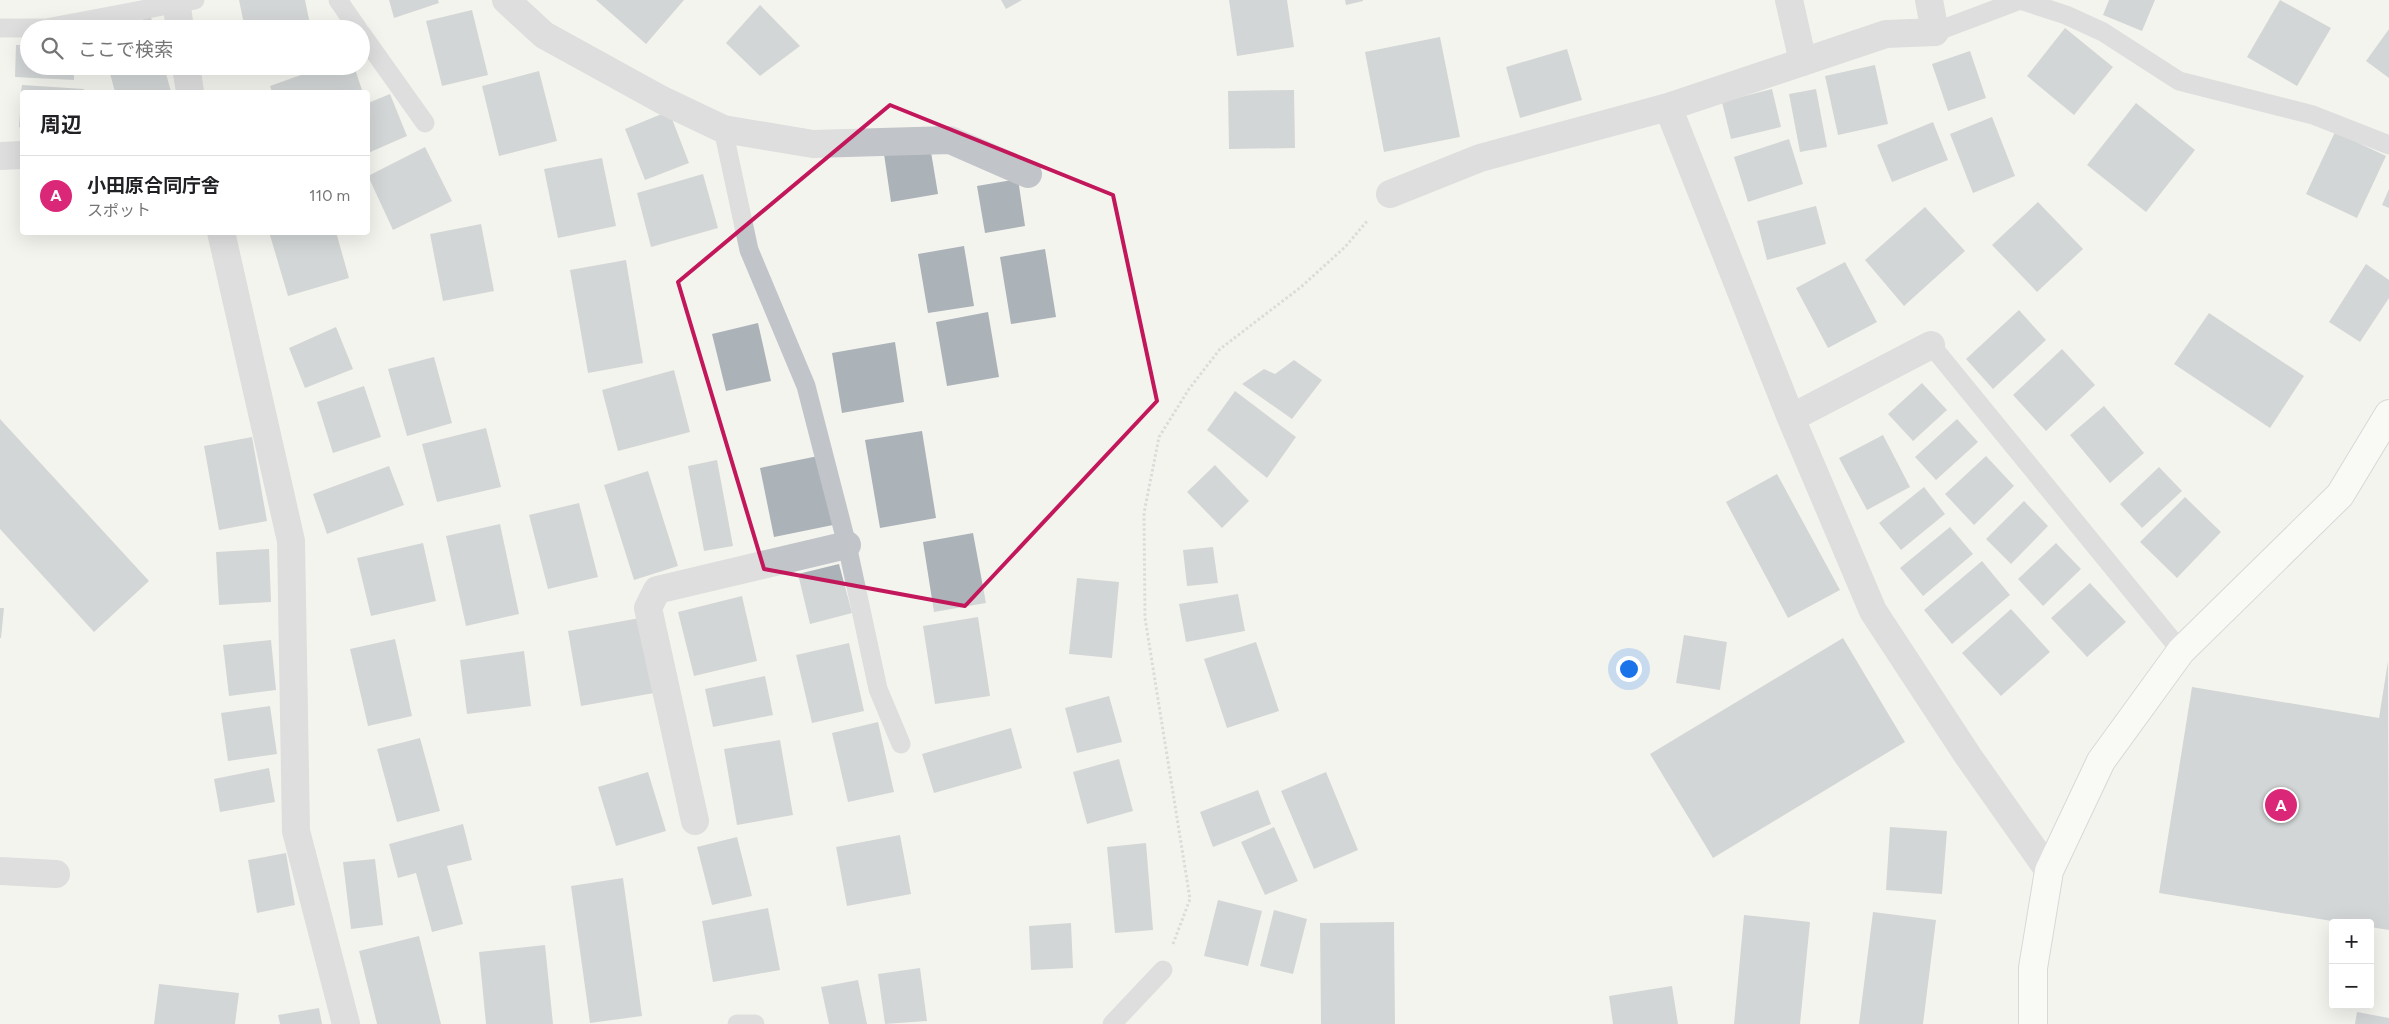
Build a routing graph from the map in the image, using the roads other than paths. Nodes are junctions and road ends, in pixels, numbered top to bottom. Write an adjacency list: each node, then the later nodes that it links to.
1 (338, 0): 7 (lane)
2 (506, 0): 17 (street)
3 (1790, 0): 12 (street)
4 (1929, 0): 10 (street)
5 (182, 8): 6 (lane)
6 (100, 20)
7 (352, 20)
8 (0, 28): 9 (lane)
9 (20, 28)
10 (1935, 32): 12 (street); 18 (lane)
11 (370, 46): 16 (lane)
12 (1803, 62): 15 (street)
13 (187, 75): 14 (street)
14 (190, 90)
15 (1668, 108): 22 (street); 26 (street)
16 (425, 123)
17 (723, 128): 21 (street); 27 (lane)
18 (2389, 145)
19 (20, 155): 20 (street)
20 (0, 156)
21 (1028, 174)
22 (1390, 194)
23 (222, 235): 35 (street)
24 (1932, 345): 26 (street); 28 (lane)
25 (2389, 414): 28 (street)
26 (1791, 418): 32 (street)
27 (847, 545): 29 (lane); 30 (street)
28 (2181, 652): 32 (street)
29 (901, 744)
30 (695, 821)
31 (0, 870): 33 (street)
32 (2049, 871): 39 (street)
33 (56, 874)
34 (1163, 970): 38 (lane)
35 (346, 1024)
36 (737, 1024): 37 (lane)
37 (756, 1024)
38 (1112, 1024)
39 (2033, 1024)

